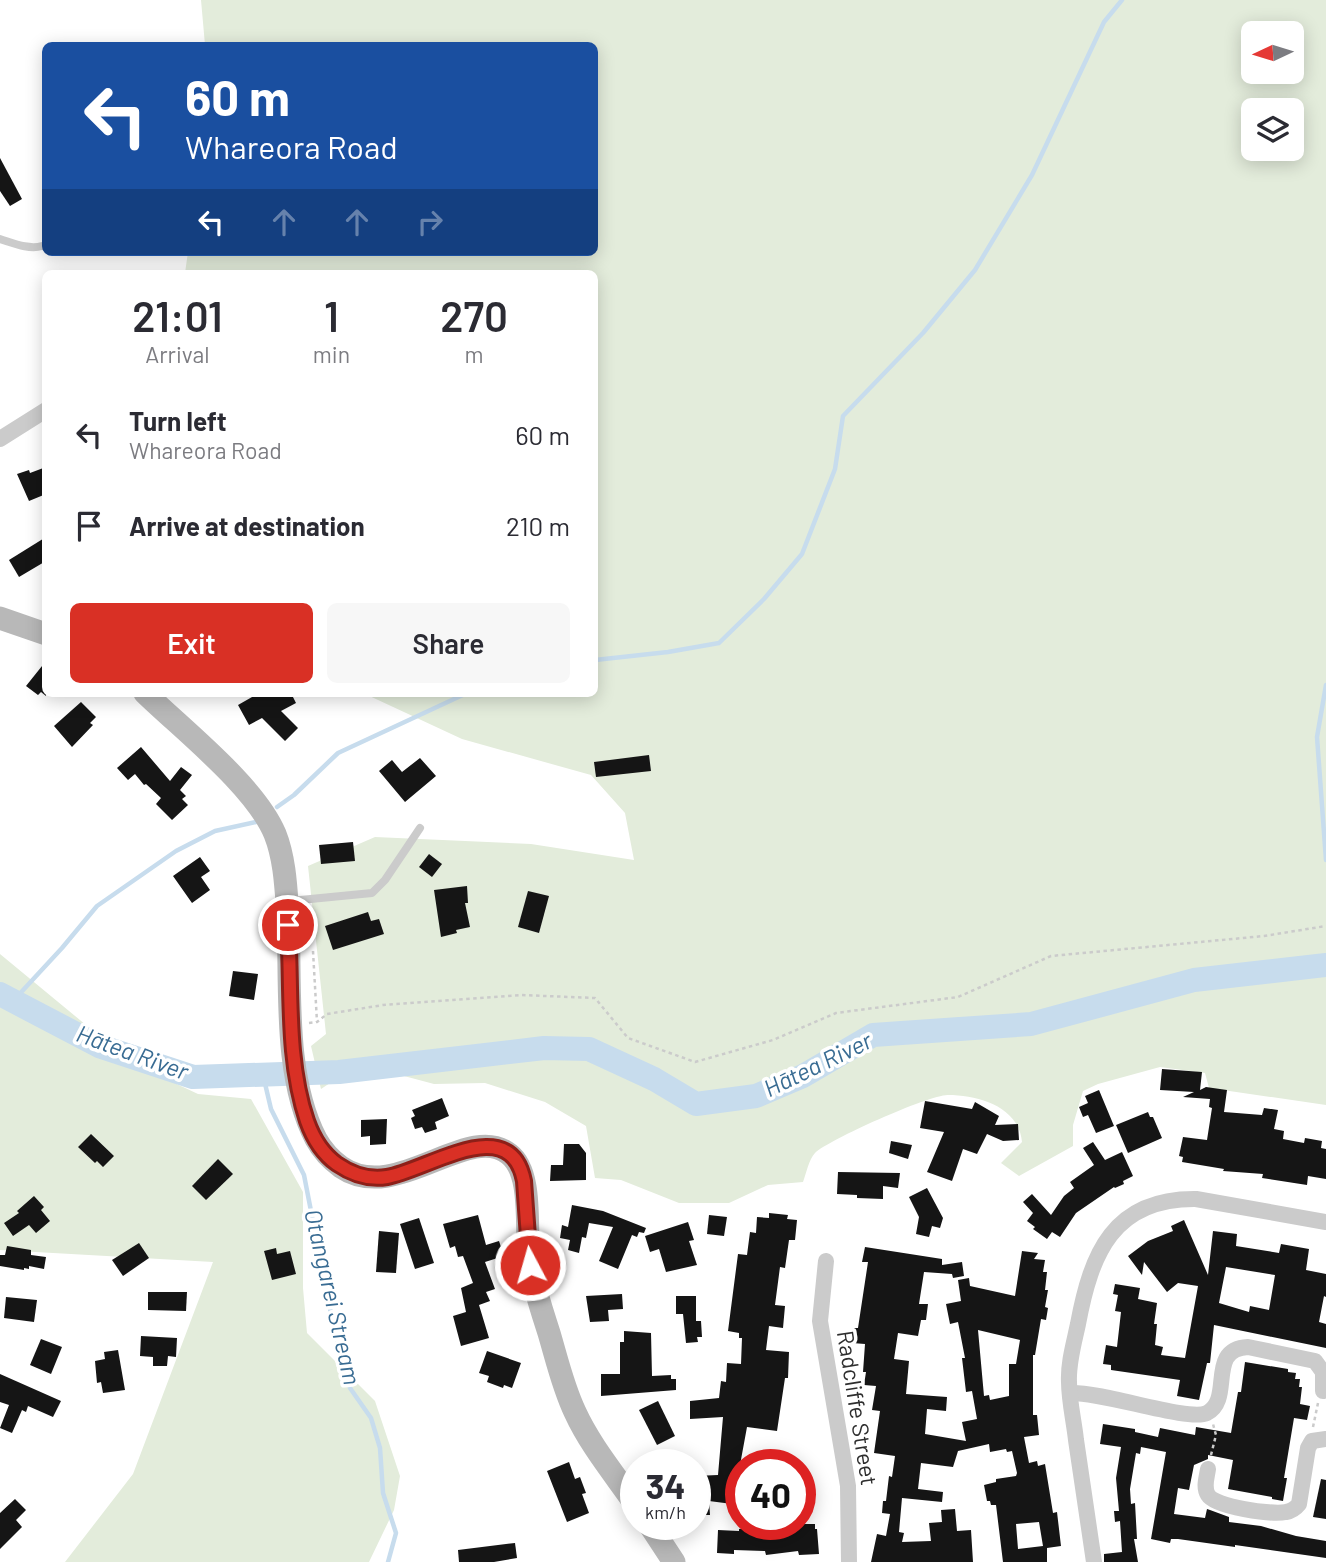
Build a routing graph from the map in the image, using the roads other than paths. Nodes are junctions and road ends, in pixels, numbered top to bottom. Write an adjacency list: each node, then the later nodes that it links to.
1 (0, 239): 2 (lane)
2 (42, 246)
3 (42, 413): 4 (street)
4 (0, 439)
5 (0, 618): 6 (street)
6 (42, 633)
7 (149, 697): 9 (street)
8 (420, 828): 9 (lane)
9 (287, 902): 16 (street)
10 (1326, 1222): 13 (street)
11 (826, 1261): 19 (street, Radcliffe Street)
12 (1323, 1391): 13 (street)
13 (1070, 1394): 20 (street)
14 (1319, 1440): 15 (street)
15 (1208, 1469)
16 (620, 1482)
17 (660, 1540): 18 (street)
18 (674, 1562)
19 (849, 1562)
20 (1094, 1562)

